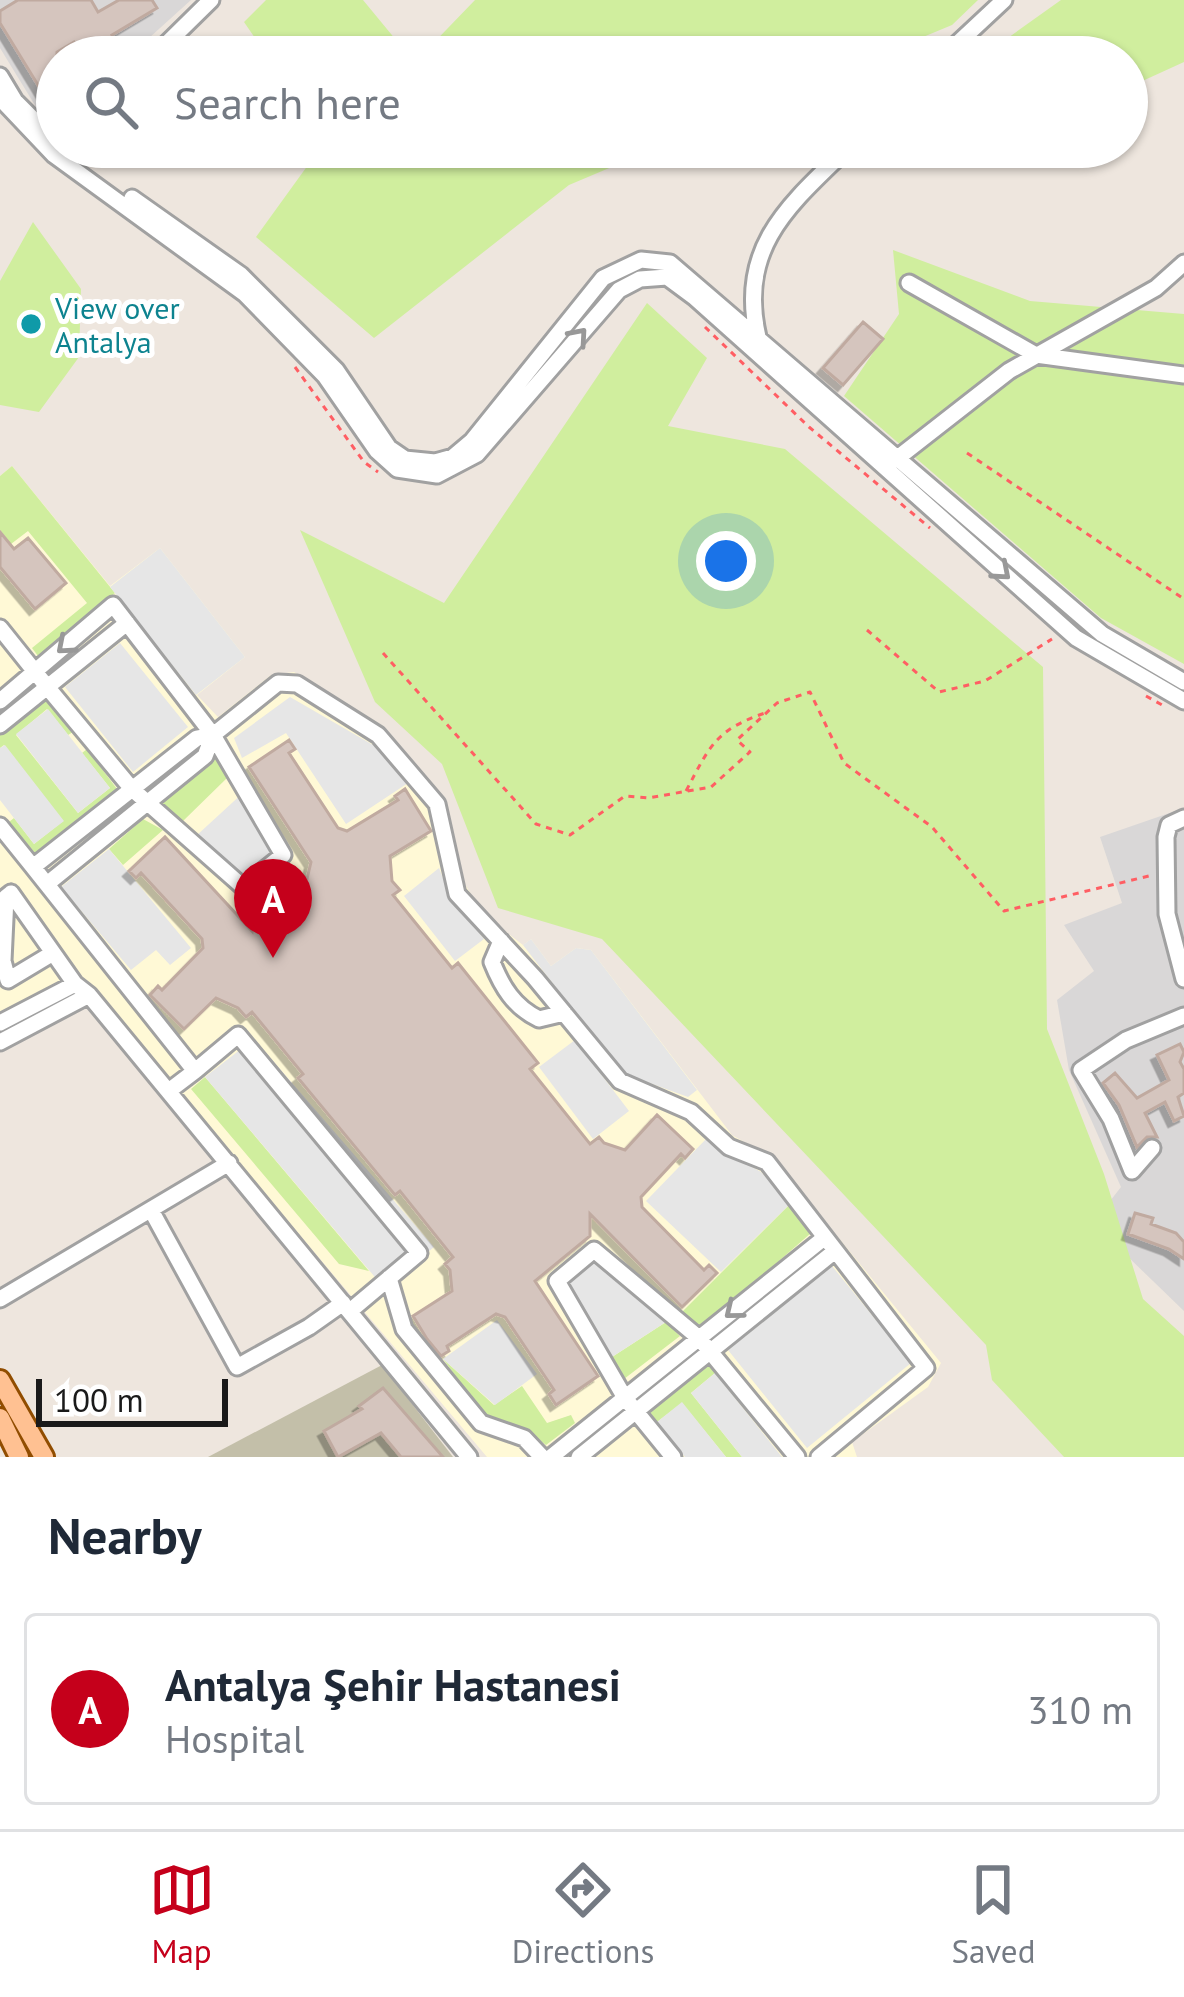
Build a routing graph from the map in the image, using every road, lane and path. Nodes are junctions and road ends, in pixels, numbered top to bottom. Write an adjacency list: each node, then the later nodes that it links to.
1 (212, 0): 3 (street)
2 (1004, 0): 4 (street)
3 (175, 36)
4 (965, 36)
5 (0, 76): 7 (street)
6 (0, 98): 8 (street)
7 (36, 126)
8 (36, 131)
9 (79, 168): 34 (street, one-way to 34)
10 (82, 168): 15 (street)
11 (828, 168): 15 (street)
12 (1184, 263): 16 (street)
13 (909, 283): 16 (street)
14 (691, 314): 22 (path)
15 (758, 340): 20 (street)
16 (1036, 355): 18 (street); 20 (street)
17 (288, 358): 21 (path)
18 (1184, 375)
19 (967, 452): 23 (path)
20 (895, 460): 30 (street)
21 (380, 474)
22 (934, 531)
23 (1184, 598)
24 (127, 622): 29 (street, one-way to 29); 31 (street); 37 (street)
25 (0, 628): 29 (street)
26 (866, 630): 27 (path)
27 (1059, 635)
28 (383, 652): 39 (path)
29 (36, 672): 31 (street); 33 (street)
30 (1184, 682)
31 (48, 688): 36 (street); 38 (street)
32 (1142, 694): 34 (path)
33 (0, 701)
34 (1178, 705)
35 (766, 713): 39 (path); 39 (path); 44 (path)
36 (0, 725)
37 (213, 735): 38 (street); 40 (street); 40 (street); 46 (street)
38 (132, 789): 40 (street); 43 (street)
39 (686, 791)
40 (148, 802): 45 (street)
41 (1184, 818): 44 (street)
42 (0, 826): 43 (street)
43 (33, 867): 45 (street)
44 (1166, 872): 48 (street)
45 (46, 884): 54 (street)
46 (501, 941): 50 (street); 50 (street)
47 (53, 953): 47 (street); 49 (street)
48 (1184, 979)
49 (82, 989): 52 (street); 53 (street); 55 (street)
50 (564, 1013): 59 (street)
51 (1184, 1016): 56 (street)
52 (0, 1023)
53 (0, 1042)
54 (194, 1071): 55 (street); 60 (street)
55 (170, 1090): 57 (street)
56 (1152, 1148)
57 (230, 1163): 58 (street); 62 (street)
58 (151, 1210): 61 (street); 62 (street)
59 (830, 1245): 63 (street); 75 (street)
60 (389, 1278): 62 (street); 70 (street)
61 (0, 1299)
62 (346, 1307): 69 (street)
63 (705, 1345): 65 (street); 65 (street); 74 (street)
64 (0, 1380): 68 (main road)
65 (630, 1405): 71 (street); 72 (street); 73 (street)
66 (0, 1418): 67 (main road)
67 (20, 1457)
68 (44, 1457)
69 (469, 1457)
70 (542, 1457)
71 (551, 1457)
72 (579, 1457)
73 (673, 1457)
74 (797, 1457)
75 (819, 1457)

